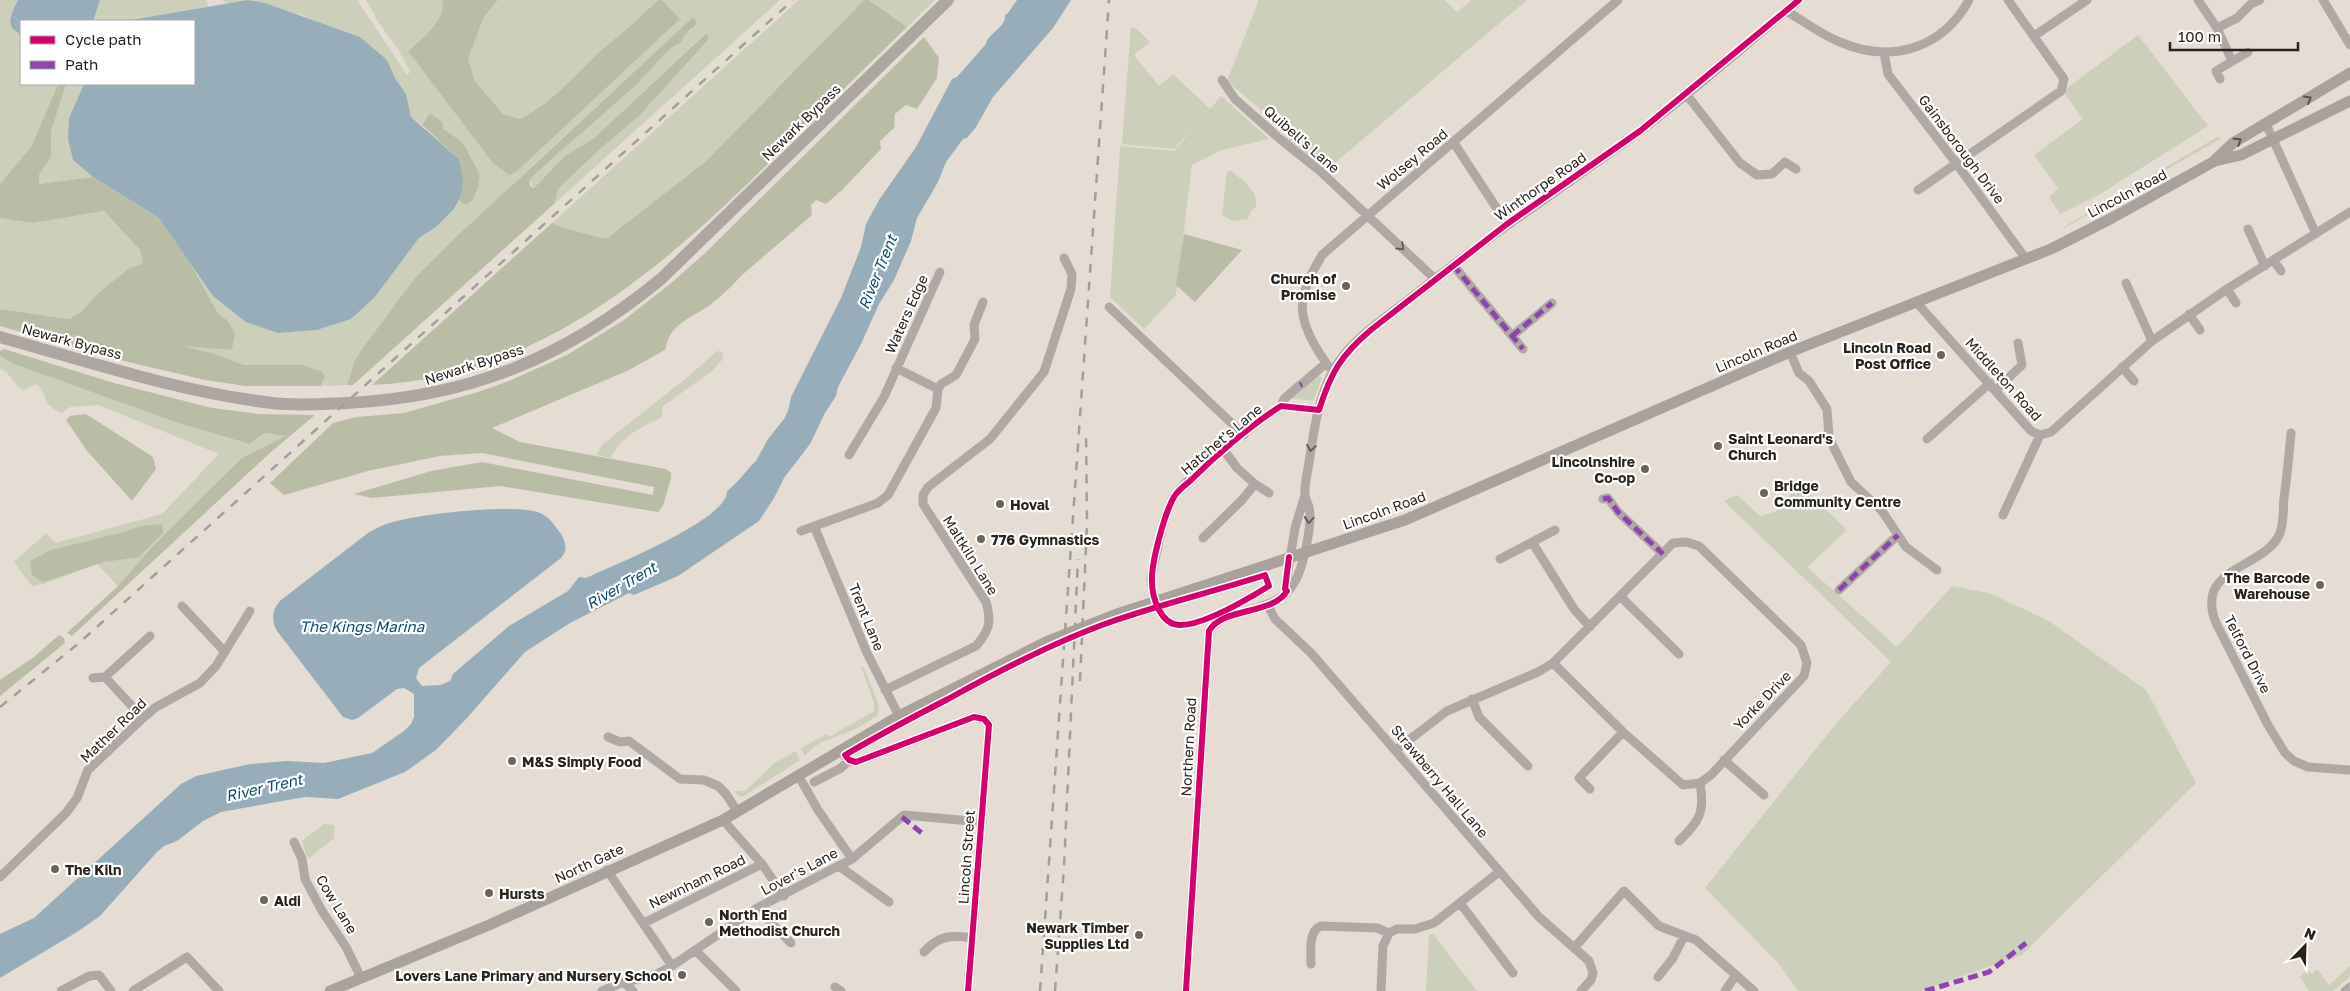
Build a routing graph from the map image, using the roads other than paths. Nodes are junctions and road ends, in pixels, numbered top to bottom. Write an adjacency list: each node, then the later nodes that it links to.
1 (948, 0): 52 (highway, Newark Bypass)
2 (1618, 0): 24 (street, Wolsey Road)
3 (1799, 0): 10 (street, Winthorpe Road)
4 (1969, 0): 15 (street)
5 (2008, 0): 12 (street)
6 (2086, 0): 12 (street)
7 (2198, 0): 11 (street)
8 (2260, 0): 11 (street)
9 (2323, 0): 13 (street)
10 (1786, 11): 15 (street); 20 (street, Winthorpe Road)
11 (2217, 28): 16 (street)
12 (2034, 36): 26 (street)
13 (2350, 45)
14 (2248, 52): 16 (street)
15 (1884, 53): 26 (street, Gainsborough Drive)
16 (2232, 61): 19 (street)
17 (2350, 74): 22 (main road, Lincoln Road, one-way to 17)
18 (1222, 80): 30 (street, Quibell's Lane)
19 (2220, 80)
20 (1686, 94): 27 (street); 31 (street, Winthorpe Road)
21 (2350, 101): 23 (main road, Lincoln Road)
22 (2266, 124): 23 (street); 25 (main road, Lincoln Road, one-way to 22)
23 (2273, 138): 25 (main road, Lincoln Road); 33 (street)
24 (1454, 143): 30 (street, Wolsey Road); 31 (street)
25 (2213, 162): 35 (main road, Lincoln Road)
26 (1956, 163): 28 (street); 35 (street, Gainsborough Drive)
27 (1796, 169)
28 (1918, 190)
29 (2350, 212): 33 (street, Middleton Road)
30 (1367, 215): 41 (street, Quibell's Lane, one-way to 41); 57 (street, Wolsey Road)
31 (1507, 224): 37 (street, Winthorpe Road)
32 (2248, 229): 38 (street)
33 (2316, 234): 36 (street, Middleton Road)
34 (1064, 258): 103 (street, Maltkiln Lane)
35 (2026, 259): 46 (main road, Lincoln Road)
36 (2274, 261): 38 (street, Middleton Road); 39 (street)
37 (1453, 265): 41 (street, Winthorpe Road); 51 (street)
38 (2265, 266): 43 (street, Middleton Road)
39 (2281, 271)
40 (940, 272): 59 (street, Waters Edge)
41 (1434, 278): 60 (street, Winthorpe Road)
42 (2126, 283): 53 (street)
43 (2227, 289): 47 (street); 49 (street, Middleton Road)
44 (983, 302): 63 (street)
45 (1552, 303): 51 (street)
46 (1917, 303): 56 (main road, Lincoln Road); 62 (street, Middleton Road)
47 (2236, 303)
48 (1108, 307): 67 (street, Hatchet's Lane)
49 (2189, 314): 50 (street); 53 (street, Middleton Road)
50 (2200, 330)
51 (1512, 336): 55 (street)
52 (0, 337)
53 (2152, 341): 58 (street, Middleton Road)
54 (2018, 343): 62 (street)
55 (1523, 349)
56 (1790, 352): 80 (street); 83 (main road, Lincoln Road)
57 (1326, 363): 60 (street, Wolsey Road); 64 (street, Hatchet's Lane)
58 (2122, 367): 61 (street); 68 (street, Middleton Road)
59 (896, 368): 63 (street, Waters Edge); 71 (street, Waters Edge)
60 (1333, 372): 65 (street, Winthorpe Road)
61 (2134, 381)
62 (1993, 386): 68 (street, Middleton Road); 69 (street)
63 (938, 389): 77 (street)
64 (1281, 406): 65 (street, Hatchet's Lane); 67 (street, Hatchet's Lane)
65 (1319, 410): 74 (street, Winthorpe Road, one-way to 74)
66 (2291, 433): 114 (street, Telford Drive)
67 (1244, 435): 70 (street, Hatchet's Lane)
68 (2040, 435): 76 (street)
69 (1927, 439)
70 (1224, 450): 72 (street); 88 (street, Hatchet's Lane)
71 (849, 455)
72 (1255, 484): 73 (street); 81 (street)
73 (1269, 494)
74 (1305, 495): 83 (street, Winthorpe Road, one-way to 83); 85 (street, Winthorpe Road)
75 (1603, 499): 84 (street)
76 (2003, 515)
77 (814, 526): 79 (street); 103 (street, Trent Lane)
78 (1555, 530): 82 (street)
79 (801, 531)
80 (1898, 535): 87 (street); 89 (street)
81 (1203, 538)
82 (1532, 542): 86 (street); 95 (street)
83 (1304, 554): 85 (main road, Lincoln Road); 90 (street, Northern Road)
84 (1663, 554): 91 (street, Yorke Drive); 112 (street, Yorke Drive)
85 (1289, 557): 90 (street); 97 (main road, Lincoln Road)
86 (1500, 559)
87 (1937, 570)
88 (1152, 586)
89 (1839, 590)
90 (1287, 591): 92 (street, Northern Road)
91 (1621, 597): 95 (street, Yorke Drive); 99 (street)
92 (1267, 604): 110 (street, Strawberry Hall Lane); 160 (street, Northern Road)
93 (182, 606): 98 (street)
94 (250, 611): 98 (street, Mather Road)
95 (1590, 627): 100 (street, Yorke Drive)
96 (150, 636): 101 (street)
97 (1048, 641): 105 (main road, North Gate)
98 (225, 652): 106 (street, Mather Road)
99 (1679, 654)
100 (1553, 663): 104 (street, Yorke Drive); 107 (street)
101 (105, 677): 102 (street); 106 (street)
102 (93, 678)
103 (885, 690): 105 (street, Trent Lane)
104 (1472, 699): 110 (street, Yorke Drive); 113 (street)
105 (899, 716): 109 (main road, North Gate)
106 (143, 718): 130 (street, Mather Road)
107 (1623, 732): 117 (street); 118 (street)
108 (608, 737): 120 (street)
109 (839, 750): 111 (street); 115 (main road, North Gate)
110 (1396, 750): 129 (street, Strawberry Hall Lane)
111 (849, 760): 116 (street); 122 (street, Lincoln Street)
112 (1724, 760): 117 (street, Yorke Drive); 119 (street)
113 (1528, 766)
114 (2350, 770)
115 (798, 775): 120 (main road, North Gate); 125 (street)
116 (814, 782)
117 (1700, 783): 123 (street)
118 (1590, 789)
119 (1764, 795)
120 (737, 811): 121 (main road, North Gate)
121 (723, 820): 126 (street); 128 (main road, North Gate)
122 (982, 822): 125 (street, Lover's Lane); 138 (street, Lincoln Street)
123 (1679, 840)
124 (294, 842): 148 (street, Cow Lane)
125 (852, 859): 127 (street, Lover's Lane)
126 (762, 864): 131 (street); 135 (street, Newnham Road)
127 (839, 866): 131 (street, Lover's Lane); 132 (street)
128 (608, 870): 135 (street); 148 (main road, North Gate)
129 (1500, 872): 133 (street); 140 (street, Strawberry Hall Lane)
130 (0, 877)
131 (784, 896): 134 (street, Lover's Lane)
132 (886, 898)
133 (1460, 903): 136 (street); 145 (street)
134 (757, 908): 139 (street); 141 (street, Lover's Lane)
135 (644, 923): 144 (street)
136 (1390, 933): 143 (street); 161 (street)
137 (1684, 936): 140 (street); 146 (street); 147 (street)
138 (972, 938): 142 (street); 159 (street, Lincoln Street)
139 (791, 943)
140 (1574, 948): 162 (street, Strawberry Hall Lane)
141 (696, 951): 144 (street, Lover's Lane); 158 (street)
142 (924, 952)
143 (1311, 964)
144 (672, 966): 149 (street, Lover's Lane)
145 (1513, 973)
146 (1736, 975): 163 (street); 164 (street)
147 (1658, 977)
148 (361, 978): 155 (main road, North Gate)
149 (624, 982): 156 (street, Lover's Lane); 157 (street)
150 (2350, 987): 165 (street)
151 (61, 991): 152 (street)
152 (111, 991)
153 (133, 991): 154 (street)
154 (219, 991)
155 (330, 991)
156 (602, 991)
157 (633, 991)
158 (736, 991)
159 (968, 991)
160 (1186, 991)
161 (1381, 991)
162 (1581, 991)
163 (1725, 991)
164 (1754, 991)
165 (2345, 991)

